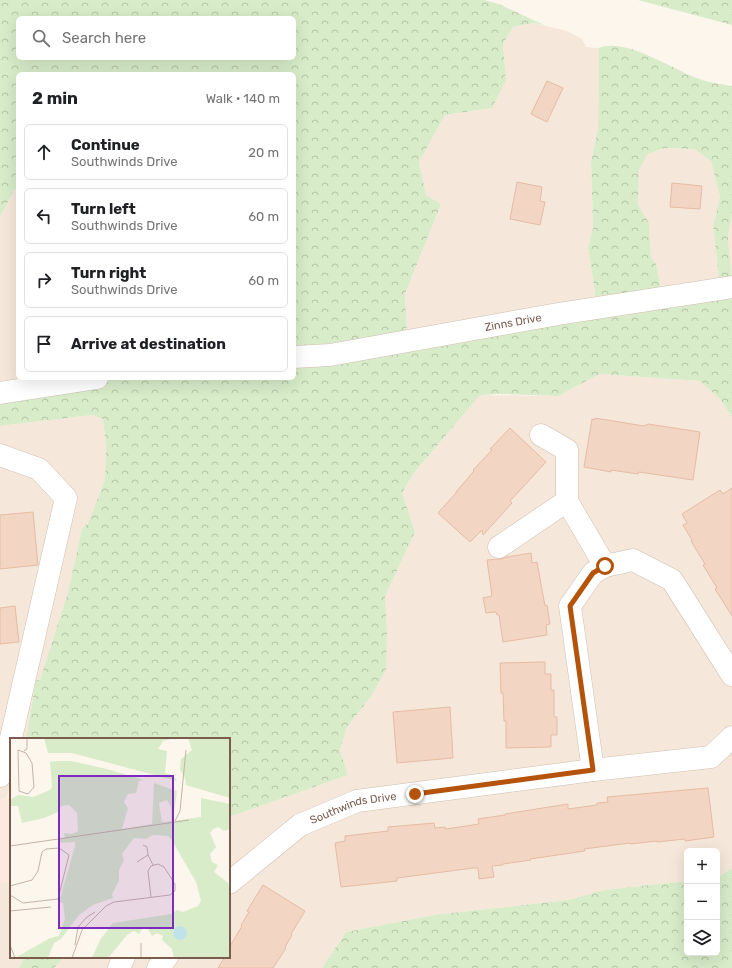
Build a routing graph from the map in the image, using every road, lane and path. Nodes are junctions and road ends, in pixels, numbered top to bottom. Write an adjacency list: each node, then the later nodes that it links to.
1 (732, 287): 2 (street, Zinns Drive)
2 (296, 357)
3 (84, 380): 4 (street)
4 (0, 393)
5 (541, 435): 7 (street)
6 (0, 455): 12 (street)
7 (567, 501): 8 (street); 9 (street)
8 (499, 547)
9 (605, 566): 10 (street); 14 (street)
10 (732, 675)
11 (732, 737): 14 (street, Southwinds Drive)
12 (11, 738)
13 (10, 742): 15 (street)
14 (593, 770): 16 (street, Southwinds Drive)
15 (0, 776)
16 (254, 862): 17 (street); 18 (street, Southwinds Drive)
17 (230, 866)
18 (230, 882)
19 (124, 958): 21 (street)
20 (166, 958): 22 (street)
21 (119, 968)
22 (158, 968)

